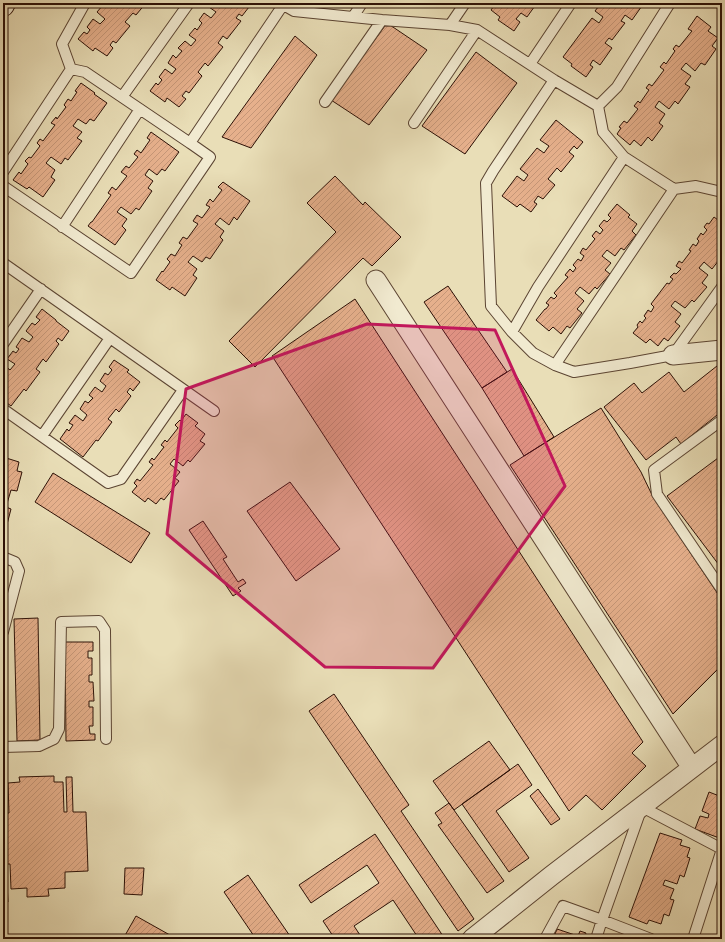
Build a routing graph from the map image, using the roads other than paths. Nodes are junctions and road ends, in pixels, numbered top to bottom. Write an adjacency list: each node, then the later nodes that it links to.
1 (85, 3): 13 (lane)
2 (189, 3): 15 (lane)
3 (362, 3): 8 (lane)
4 (465, 3): 10 (lane)
5 (571, 3): 12 (lane)
6 (670, 3): 17 (lane)
7 (282, 4): 8 (lane); 20 (lane)
8 (352, 17): 9 (lane)
9 (382, 20): 10 (lane); 16 (lane)
10 (450, 25): 11 (lane)
11 (477, 30): 12 (lane); 19 (lane)
12 (530, 64): 14 (lane)
13 (71, 69): 15 (lane); 22 (lane)
14 (554, 80): 17 (lane); 31 (lane)
15 (122, 97): 18 (lane)
16 (326, 102)
17 (598, 106): 21 (lane)
18 (140, 109): 20 (lane); 26 (lane)
19 (414, 123)
20 (190, 143): 26 (lane)
21 (624, 158): 24 (lane); 31 (lane)
22 (3, 172)
23 (3, 186): 26 (lane)
24 (674, 189): 25 (lane); 36 (lane)
25 (722, 192)
26 (62, 227)
27 (3, 262): 30 (lane)
28 (376, 280): 48 (street)
29 (722, 287): 35 (lane)
30 (41, 289): 32 (lane); 33 (lane)
31 (512, 332): 36 (lane)
32 (110, 338): 37 (lane); 41 (lane)
33 (3, 344)
34 (722, 350): 35 (street)
35 (673, 355): 36 (lane)
36 (555, 365)
37 (182, 390): 39 (lane); 41 (lane)
38 (3, 409): 41 (lane)
39 (214, 411)
40 (722, 420): 43 (lane)
41 (42, 436)
42 (3, 557): 44 (lane)
43 (722, 590)
44 (3, 632)
45 (106, 739): 47 (lane)
46 (722, 745): 48 (street)
47 (3, 747)
48 (692, 768): 49 (street)
49 (642, 806): 50 (lane); 51 (lane); 52 (street)
50 (722, 849): 56 (lane)
51 (602, 920): 53 (lane); 54 (lane); 55 (lane)
52 (472, 939)
53 (545, 939)
54 (596, 939)
55 (651, 939)
56 (693, 939)

